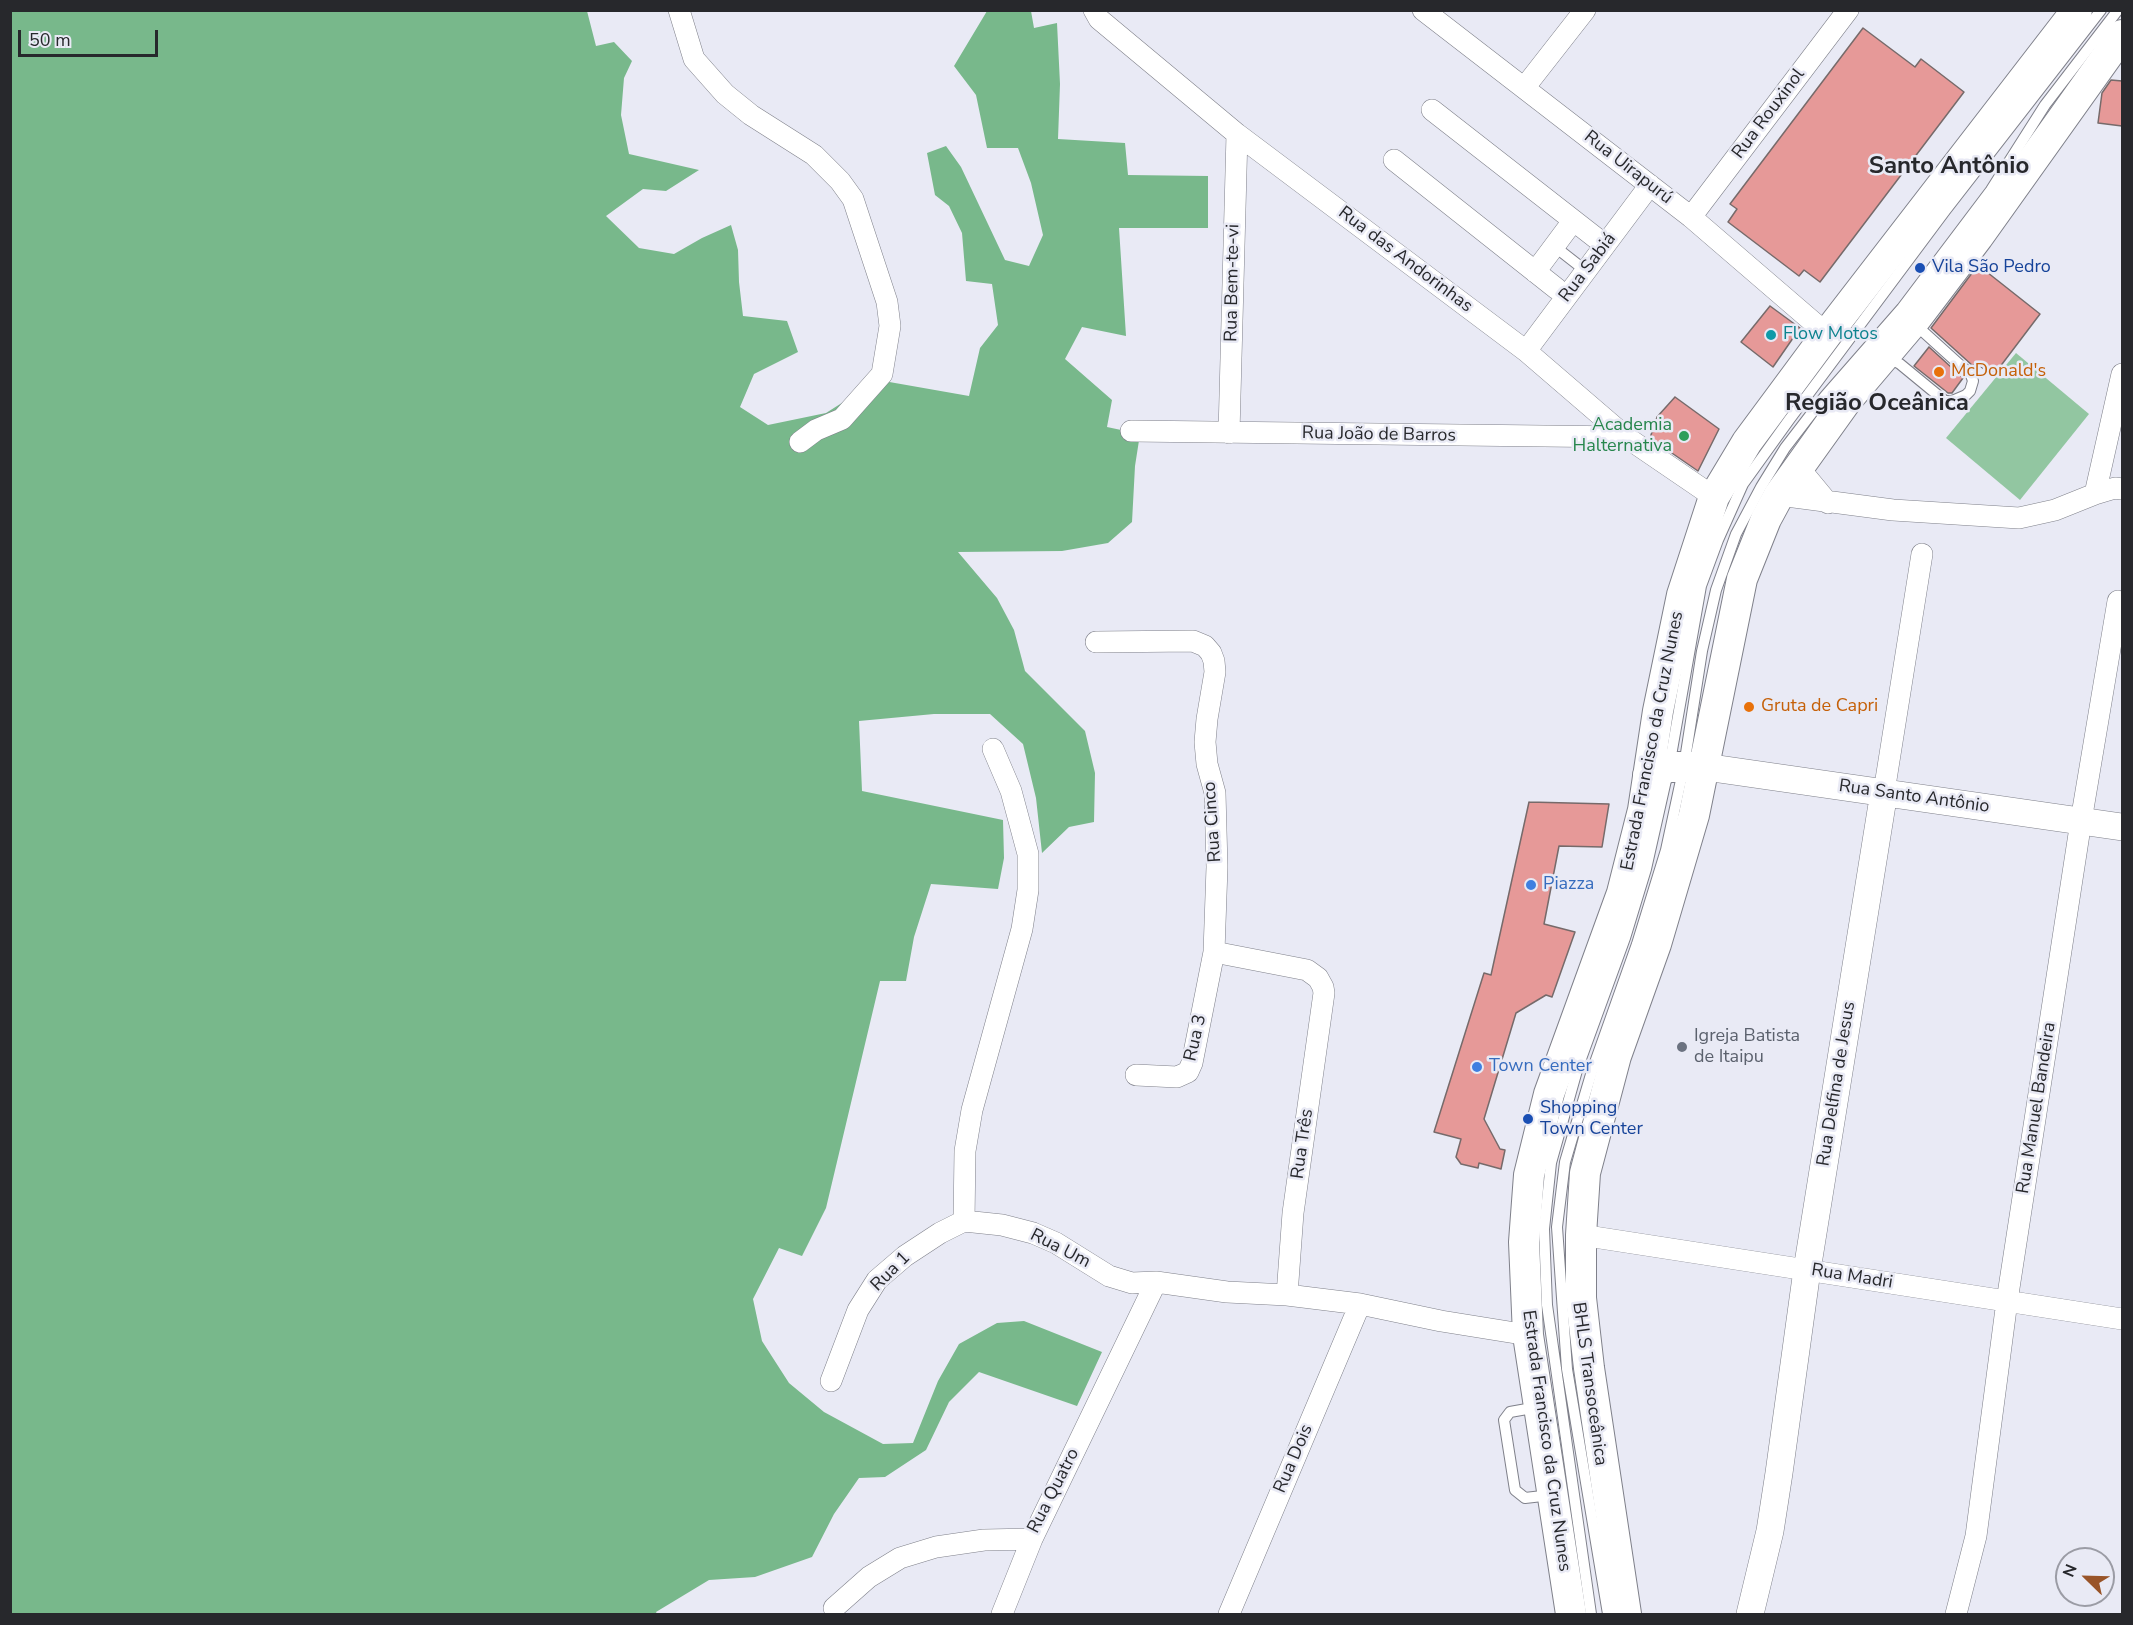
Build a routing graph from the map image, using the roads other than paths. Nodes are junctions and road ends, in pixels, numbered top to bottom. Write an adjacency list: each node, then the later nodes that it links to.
1 (679, 10): 31 (street)
2 (1423, 10): 11 (street, Rua Uirapurú)
3 (1585, 10): 11 (street)
4 (1848, 10): 16 (street, Rua Rouxinol)
5 (2078, 10): 24 (main road, Estrada Francisco da Cruz Nunes)
6 (2101, 10): 42 (lane, BHLS Transoceânica)
7 (2118, 10): 42 (lane, BHLS Transoceânica)
8 (1097, 15): 13 (street, Rua das Andorinhas)
9 (2122, 35): 10 (main road, Estrada Francisco da Cruz Nunes)
10 (2113, 64): 23 (main road, Estrada Francisco da Cruz Nunes)
11 (1524, 88): 15 (street, Rua Uirapurú)
12 (1432, 110): 17 (street)
13 (1237, 134): 25 (street, Rua das Andorinhas); 29 (street, Rua Bem-te-vi)
14 (1394, 160): 21 (street)
15 (1650, 185): 16 (street, Rua Uirapurú); 20 (street, Rua Sabiá)
16 (1691, 217): 24 (street, Rua Uirapurú)
17 (1573, 221): 18 (street); 19 (street)
18 (1596, 238)
19 (1554, 246): 20 (lane); 21 (street)
20 (1586, 271): 25 (street, Rua Sabiá)
21 (1535, 272): 22 (street)
22 (1557, 289)
23 (1917, 316): 26 (main road, Estrada Francisco da Cruz Nunes); 26 (lane)
24 (1827, 333): 36 (main road, Estrada Francisco da Cruz Nunes)
25 (1526, 351): 30 (street, Rua das Andorinhas)
26 (1882, 359): 32 (main road, Estrada Francisco da Cruz Nunes)
27 (2122, 374): 34 (street)
28 (1131, 431): 29 (street, Rua João de Barros)
29 (1229, 433): 30 (street, Rua João de Barros)
30 (1626, 437): 36 (street, Rua das Andorinhas)
31 (800, 442)
32 (1799, 468): 35 (main road, Estrada Francisco da Cruz Nunes); 37 (street)
33 (2122, 489): 34 (street)
34 (2095, 494): 37 (street)
35 (1779, 495): 37 (street); 42 (main road, Estrada Francisco da Cruz Nunes)
36 (1714, 497): 42 (main road, Estrada Francisco da Cruz Nunes)
37 (1828, 503)
38 (1922, 554): 43 (street, Rua Delfina de Jesus)
39 (2118, 601): 44 (street, Rua Manuel Bandeira)
40 (1096, 642): 46 (street, Rua Cinco)
41 (993, 749): 48 (street)
42 (1676, 769): 43 (street, Rua Santo Antônio); 49 (main road, Estrada Francisco da Cruz Nunes); 56 (main road, Estrada Francisco da Cruz Nunes); 63 (lane, BHLS Transoceânica); 64 (lane, BHLS Transoceânica)
43 (1884, 792): 44 (street, Rua Santo Antônio); 50 (street, Rua Delfina de Jesus)
44 (2081, 821): 45 (street, Rua Santo Antônio); 53 (street, Rua Manuel Bandeira)
45 (2122, 827)
46 (1214, 952): 47 (street, Rua 3); 52 (street, Rua Três)
47 (1136, 1075)
48 (964, 1221): 51 (street, Rua Um); 57 (street, Rua 1)
49 (1581, 1234): 50 (street, Rua Madri); 65 (main road, Estrada Francisco da Cruz Nunes)
50 (1807, 1270): 53 (street, Rua Madri); 66 (street, Rua Delfina de Jesus)
51 (1156, 1282): 52 (street, Rua Um); 58 (street, Rua Quatro)
52 (1287, 1295): 54 (street, Rua Um)
53 (2007, 1301): 55 (street, Rua Madri); 67 (street, Rua Manuel Bandeira)
54 (1360, 1305): 56 (street, Rua Um); 61 (street, Rua Dois)
55 (2122, 1319)
56 (1527, 1335): 62 (main road, Estrada Francisco da Cruz Nunes)
57 (831, 1381)
58 (1032, 1539): 59 (street, Rua Quatro); 60 (street)
59 (834, 1608)
60 (1002, 1614)
61 (1229, 1614)
62 (1571, 1614)
63 (1591, 1614)
64 (1608, 1614)
65 (1626, 1614)
66 (1750, 1614)
67 (1956, 1614)

